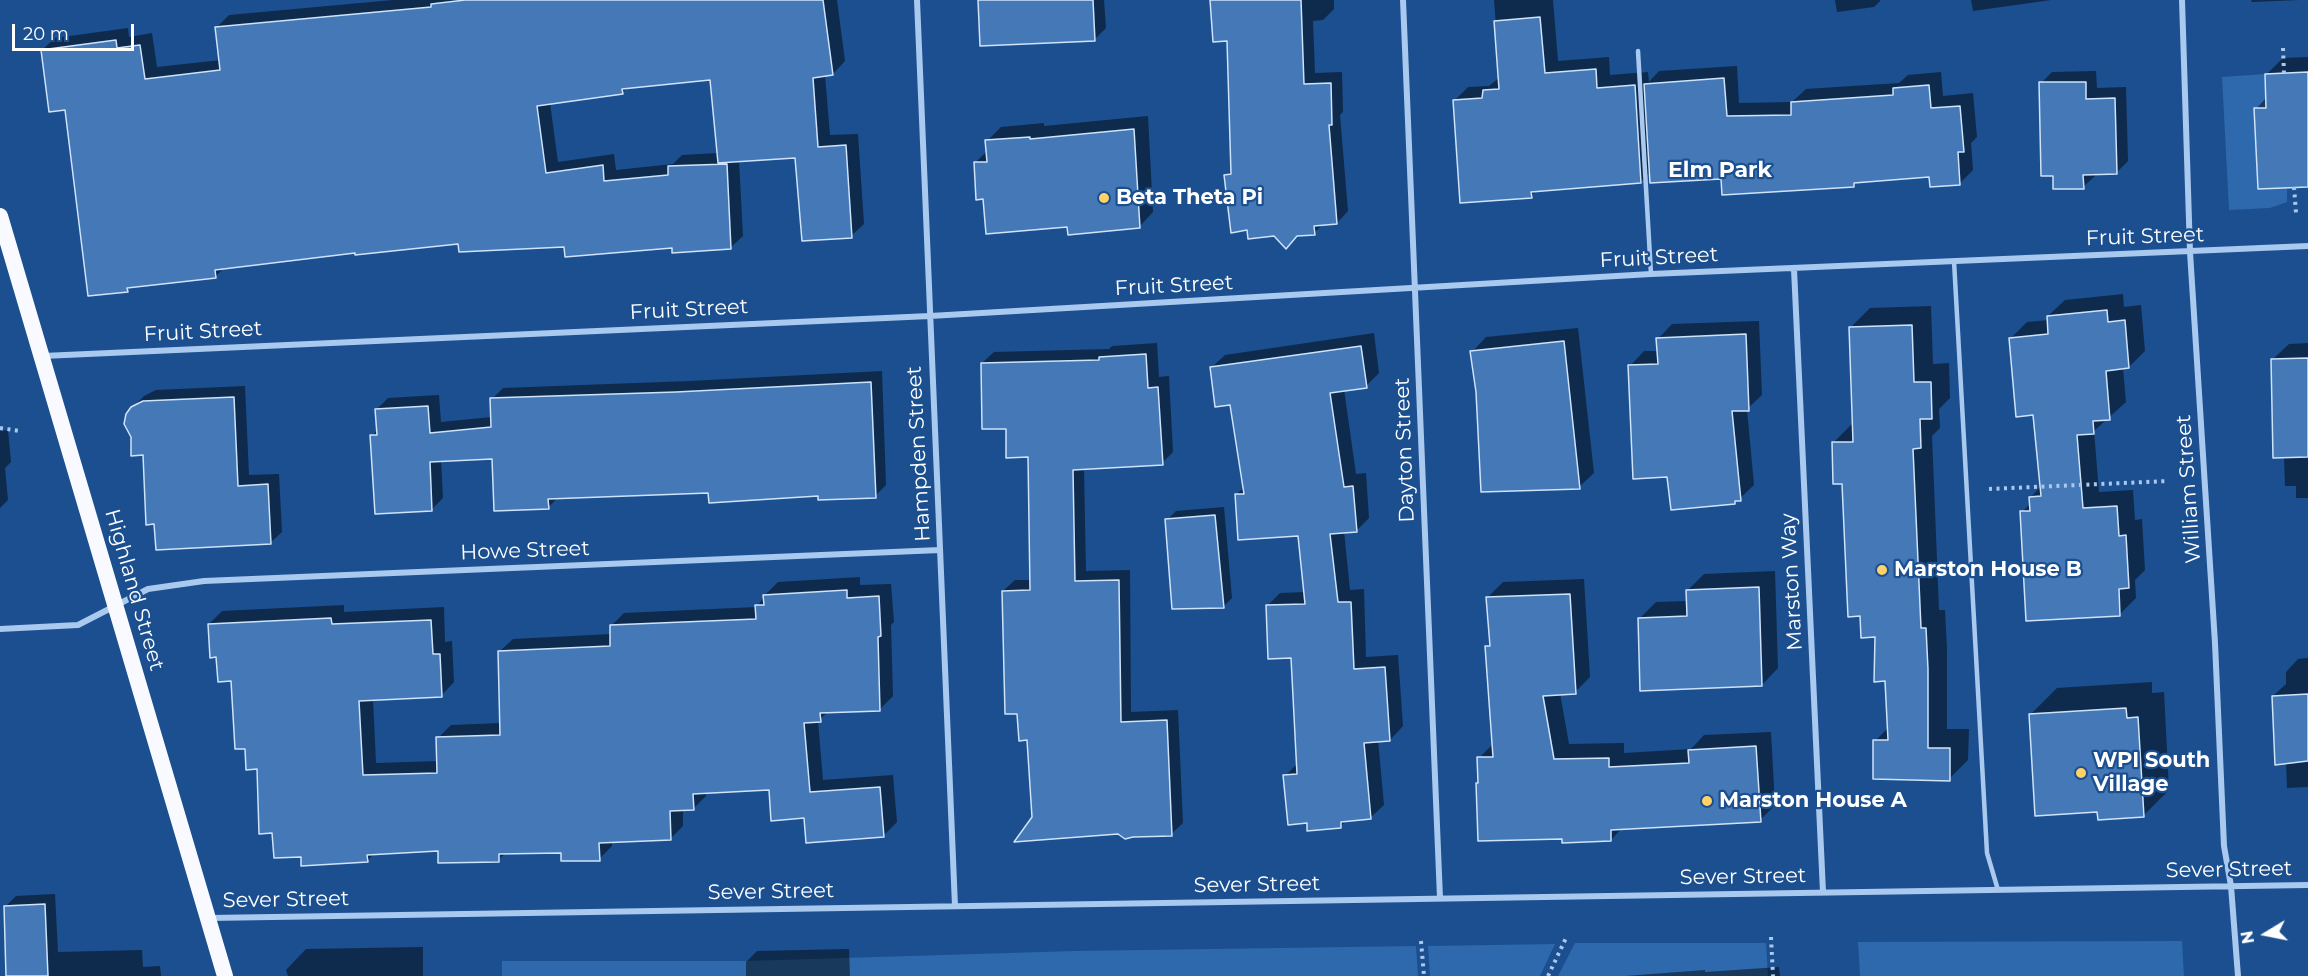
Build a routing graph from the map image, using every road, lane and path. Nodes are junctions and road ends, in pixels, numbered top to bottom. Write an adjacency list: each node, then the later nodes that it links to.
1 (916, 0): 16 (street, Hampden Street)
2 (1403, 0): 15 (street, Dayton Street)
3 (2182, 0): 11 (street, William Street)
4 (2283, 48): 6 (path)
5 (1638, 51): 14 (lane)
6 (2284, 74)
7 (2294, 187): 8 (path)
8 (2296, 213)
9 (0, 216): 17 (highway, Highland Street)
10 (2308, 246): 11 (street, Fruit Street)
11 (2190, 252): 12 (street, Fruit Street); 26 (street, William Street)
12 (1954, 261): 13 (street, Fruit Street); 21 (lane)
13 (1794, 269): 14 (street, Fruit Street); 28 (street, Marston Way)
14 (1651, 274): 15 (street, Fruit Street)
15 (1415, 289): 16 (street, Fruit Street); 29 (street, Dayton Street)
16 (930, 316): 17 (street, Fruit Street); 22 (street, Hampden Street)
17 (41, 356): 23 (highway, Highland Street)
18 (0, 428): 19 (path)
19 (20, 431)
20 (2168, 481): 21 (path)
21 (1966, 490): 27 (lane)
22 (940, 550): 23 (street, Howe Street); 30 (street, Hampden Street)
23 (115, 606): 24 (street, Howe Street); 31 (highway, Highland Street)
24 (0, 629)
25 (2308, 885): 26 (street, Sever Street)
26 (2231, 886): 27 (street, Sever Street); 39 (street, William Street)
27 (1998, 890): 28 (street, Sever Street)
28 (1823, 892): 29 (street, Sever Street)
29 (1440, 898): 30 (street, Sever Street)
30 (955, 906): 31 (street, Sever Street)
31 (207, 918): 35 (highway, Highland Street)
32 (1771, 937): 38 (path)
33 (1566, 938): 37 (path)
34 (1421, 941): 36 (path)
35 (225, 976)
36 (1424, 976)
37 (1548, 976)
38 (1773, 976)
39 (2238, 976)

